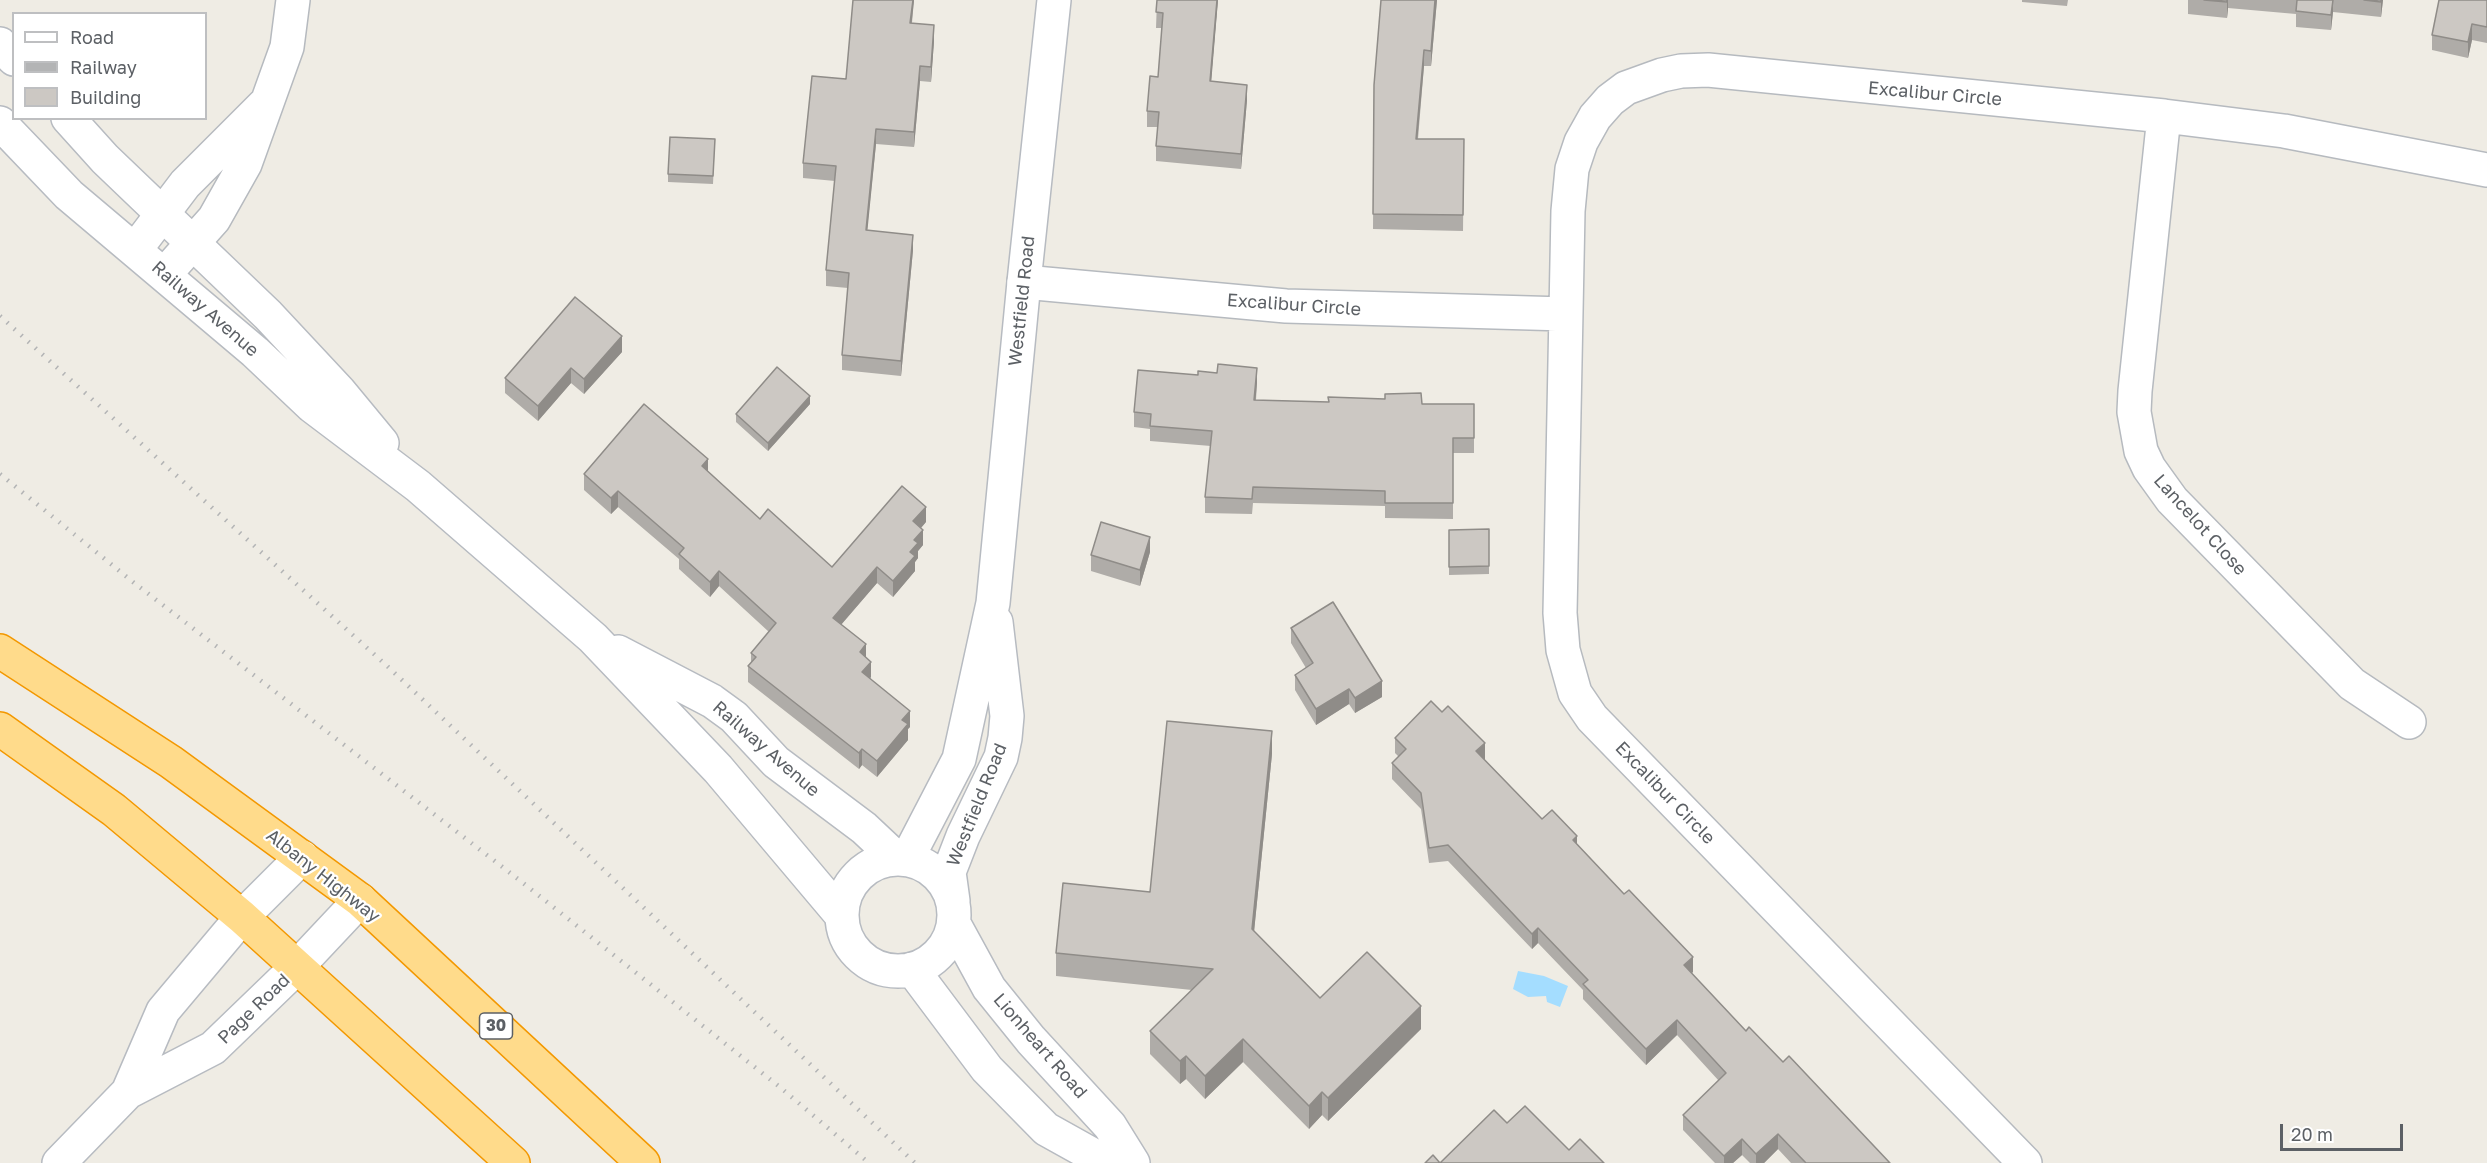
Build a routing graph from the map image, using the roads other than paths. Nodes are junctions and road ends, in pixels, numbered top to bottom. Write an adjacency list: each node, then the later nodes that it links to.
1 (293, 0): 5 (street)
2 (1054, 0): 14 (street, Westfield Road)
3 (0, 44): 4 (street)
4 (12, 57)
5 (265, 104): 10 (street); 11 (street)
6 (2164, 116): 9 (street, Excalibur Circle); 15 (street, Excalibur Circle); 20 (street, Lancelot Close)
7 (70, 120): 10 (street, Railway Avenue)
8 (0, 123): 12 (street, Railway Avenue)
9 (2487, 170)
10 (161, 214): 11 (street, Railway Avenue); 12 (street)
11 (194, 244): 13 (street); 16 (street, Railway Avenue)
12 (135, 250): 13 (street, Railway Avenue)
13 (165, 274): 16 (street, Railway Avenue)
14 (1024, 282): 15 (street, Excalibur Circle); 17 (street, Westfield Road)
15 (1565, 314): 36 (street, Excalibur Circle)
16 (418, 486): 18 (street, Railway Avenue)
17 (993, 603): 23 (street, Westfield Road); 25 (street, Westfield Road)
18 (593, 638): 23 (street, Railway Avenue); 27 (street, Railway Avenue)
19 (0, 651): 22 (highway, Albany Highway / 30)
20 (2409, 722)
21 (0, 729): 26 (highway)
22 (302, 857): 24 (highway, Albany Highway / 30); 26 (street, Page Road)
23 (902, 859): 25 (street); 27 (street)
24 (360, 900): 28 (street, Page Road); 33 (highway, Albany Highway / 30)
25 (953, 912): 29 (street); 35 (street, Lionheart Road)
26 (242, 916): 28 (highway); 30 (street, Page Road)
27 (842, 916): 29 (street)
28 (297, 967): 30 (street, Page Road); 32 (highway)
29 (912, 969): 34 (street)
30 (128, 1092): 31 (street, Page Road)
31 (59, 1163)
32 (513, 1163)
33 (643, 1163)
34 (1107, 1163)
35 (1132, 1163)
36 (2025, 1163)

